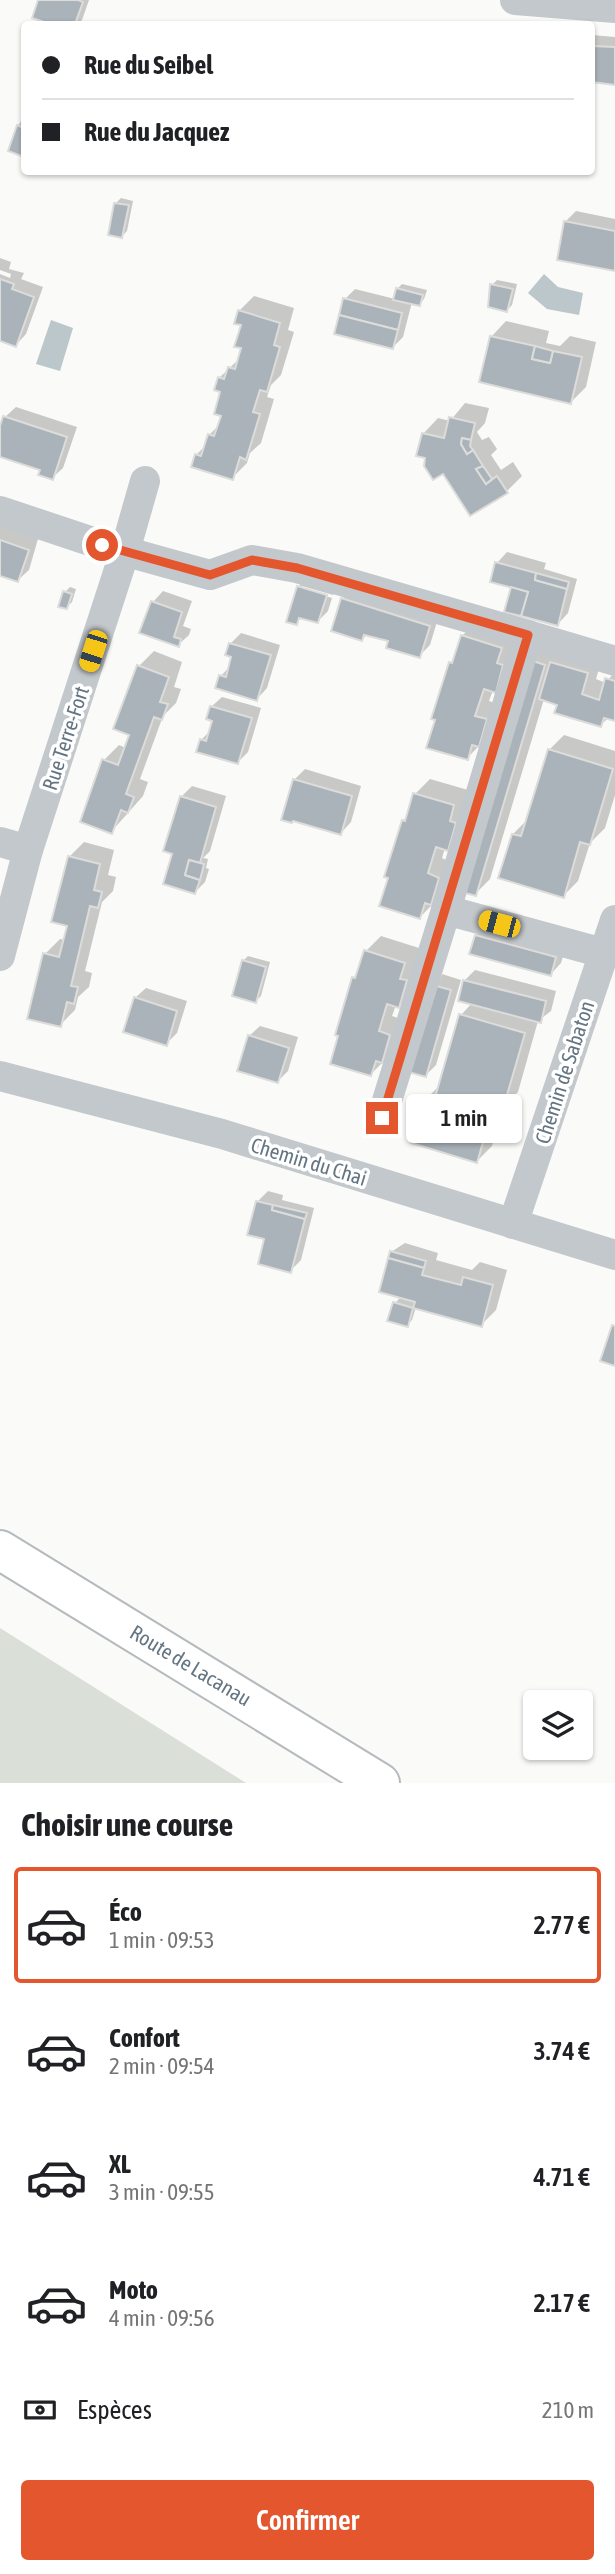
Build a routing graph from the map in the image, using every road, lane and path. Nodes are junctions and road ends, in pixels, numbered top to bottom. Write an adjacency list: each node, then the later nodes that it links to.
1 (515, 0): 2 (street)
2 (615, 8)
3 (145, 481): 5 (street, Rue Terre-Fort)
4 (0, 511): 5 (street)
5 (125, 551): 6 (street); 9 (street, Rue Terre-Fort)
6 (528, 635): 7 (street); 10 (street)
7 (615, 661)
8 (0, 842): 9 (street)
9 (28, 850): 13 (street, Rue Terre-Fort)
10 (446, 910): 12 (street); 15 (street)
11 (615, 920): 12 (street, Chemin de Sabaton)
12 (603, 953): 16 (street, Chemin de Sabaton)
13 (0, 956)
14 (0, 1076): 16 (street, Chemin du Chai)
15 (382, 1118)
16 (513, 1224): 17 (street, Chemin du Chai)
17 (615, 1255)
18 (0, 1550): 19 (main road, Route de Lacanau)
19 (380, 1783)

